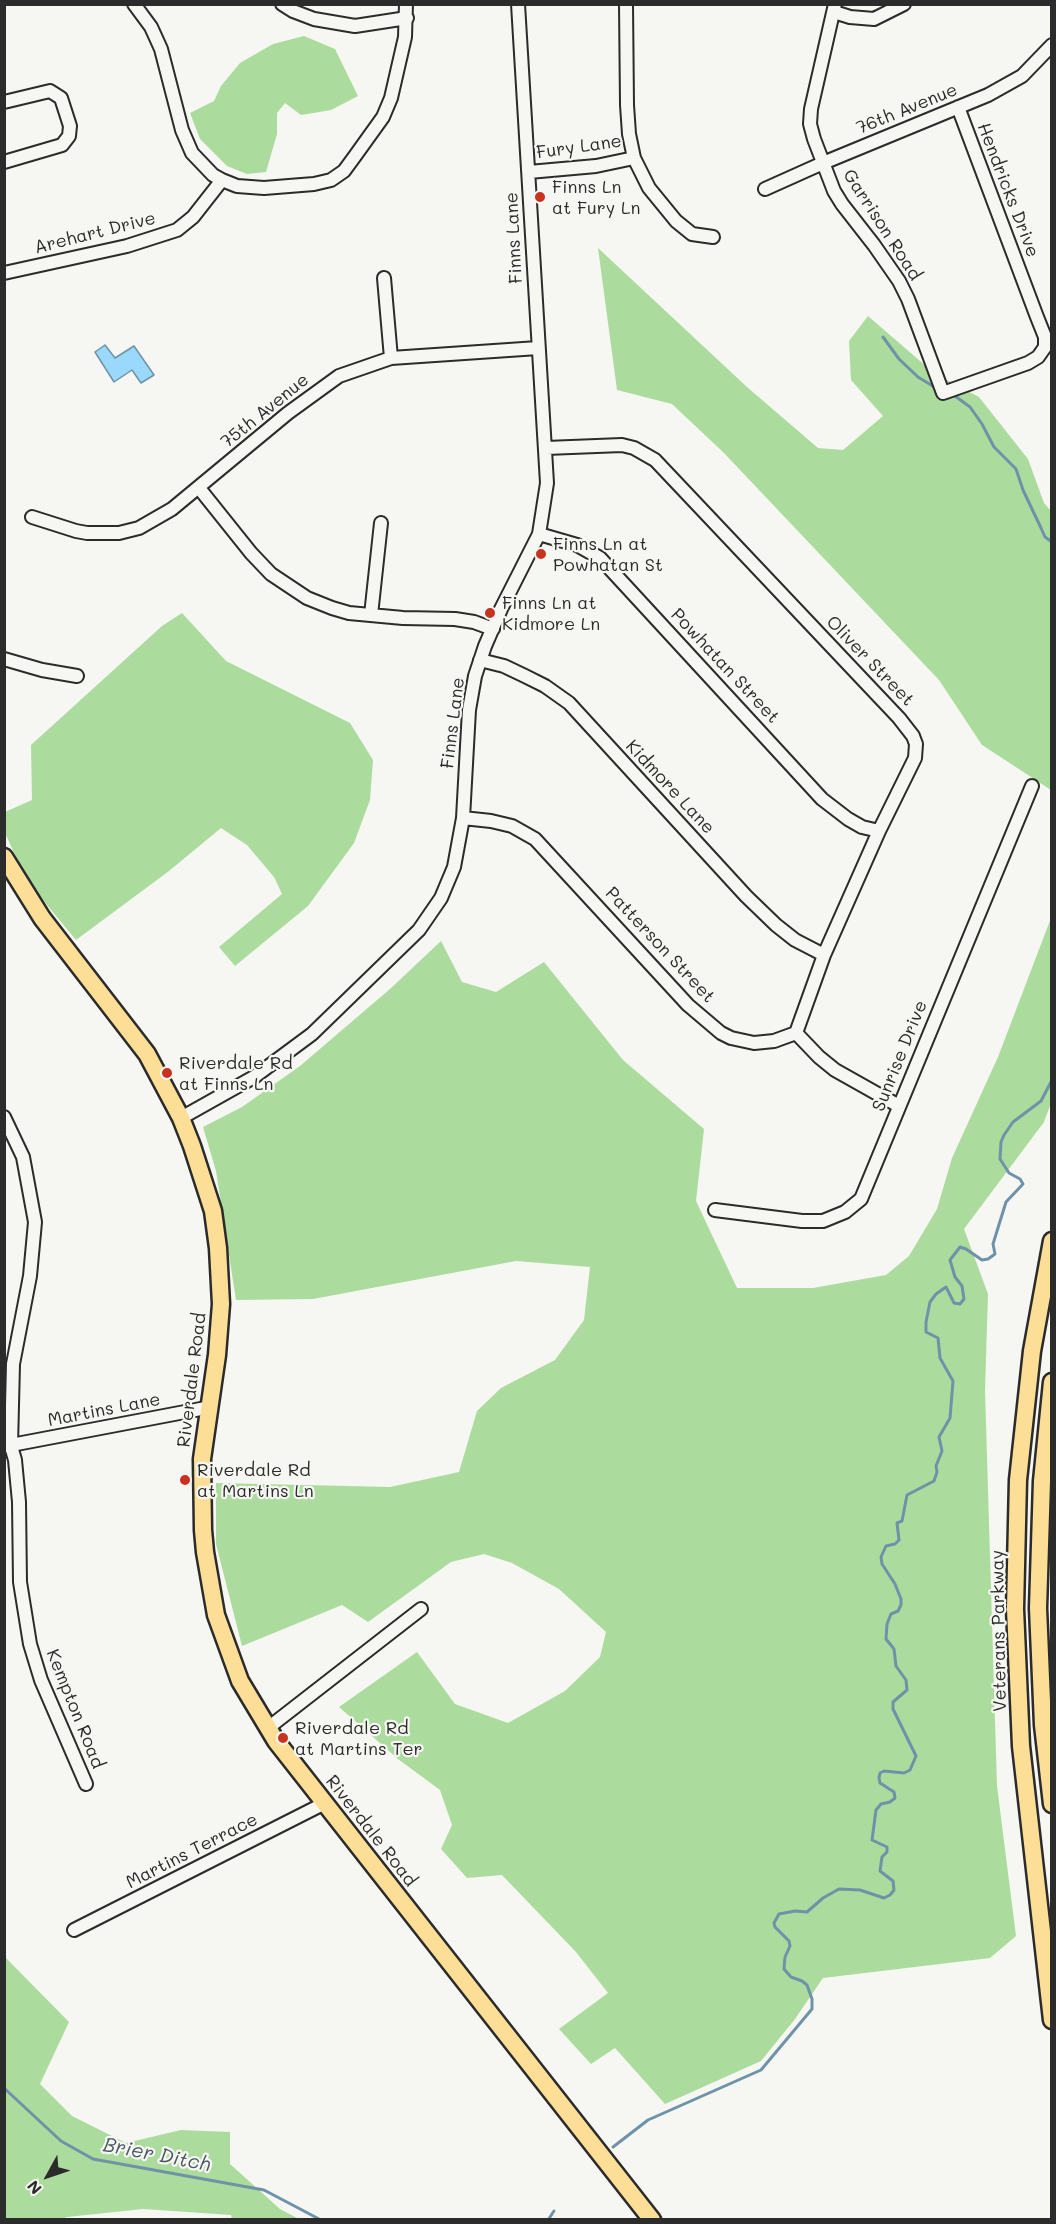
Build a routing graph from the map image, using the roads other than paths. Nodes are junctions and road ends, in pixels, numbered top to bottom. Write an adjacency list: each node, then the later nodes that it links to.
1 (134, 4): 16 (street)
2 (282, 4): 8 (street)
3 (406, 4): 8 (street)
4 (518, 4): 15 (street, Finns Lane)
5 (626, 4): 12 (street)
6 (904, 4): 7 (street)
7 (834, 8): 14 (street, Garrison Road)
8 (407, 18): 16 (street)
9 (1052, 45): 11 (street, 76th Avenue)
10 (4, 102): 13 (street)
11 (958, 107): 14 (street, 76th Avenue); 23 (street, Hendricks Drive)
12 (634, 158): 15 (street, Fury Lane); 18 (street)
13 (4, 162)
14 (823, 163): 17 (street, 76th Avenue); 23 (street, Garrison Road)
15 (529, 172): 21 (street, Finns Lane)
16 (222, 180): 19 (street, Arehart Drive)
17 (765, 189)
18 (713, 237)
19 (4, 273)
20 (384, 278): 22 (street)
21 (538, 348): 22 (street, 75th Avenue); 24 (street, Finns Lane)
22 (391, 358): 25 (street, 75th Avenue)
23 (943, 393)
24 (546, 448): 28 (street, Finns Lane); 36 (street, Oliver Street)
25 (199, 488): 26 (street, 75th Avenue); 29 (street)
26 (32, 517)
27 (381, 523): 29 (street)
28 (539, 534): 30 (street, Finns Lane); 36 (street, Powhatan Street)
29 (371, 615): 30 (street)
30 (493, 629): 32 (street, Finns Lane)
31 (4, 659): 33 (street)
32 (480, 660): 35 (street, Finns Lane); 38 (street, Kidmore Lane)
33 (77, 676)
34 (1032, 786): 40 (street, Sunrise Drive)
35 (463, 818): 39 (street, Patterson Street); 42 (street, Finns Lane)
36 (879, 831): 38 (street, Oliver Street)
37 (7, 867): 42 (main road, Riverdale Road)
38 (824, 955): 39 (street, Oliver Street)
39 (796, 1033): 40 (street)
40 (898, 1106): 43 (street, Sunrise Drive)
41 (4, 1117): 47 (street, Kempton Road)
42 (181, 1118): 46 (main road, Riverdale Road)
43 (715, 1210)
44 (1052, 1241): 54 (main road, Veterans Parkway)
45 (1052, 1382): 52 (main road)
46 (211, 1407): 47 (street, Martins Lane); 49 (main road, Riverdale Road)
47 (8, 1446): 50 (street, Kempton Road)
48 (421, 1610): 49 (street)
49 (268, 1728): 51 (main road, Riverdale Road)
50 (86, 1784)
51 (325, 1803): 53 (street, Martins Terrace); 55 (main road, Riverdale Road)
52 (1052, 1804)
53 (74, 1930)
54 (1052, 2020)
55 (652, 2220)

